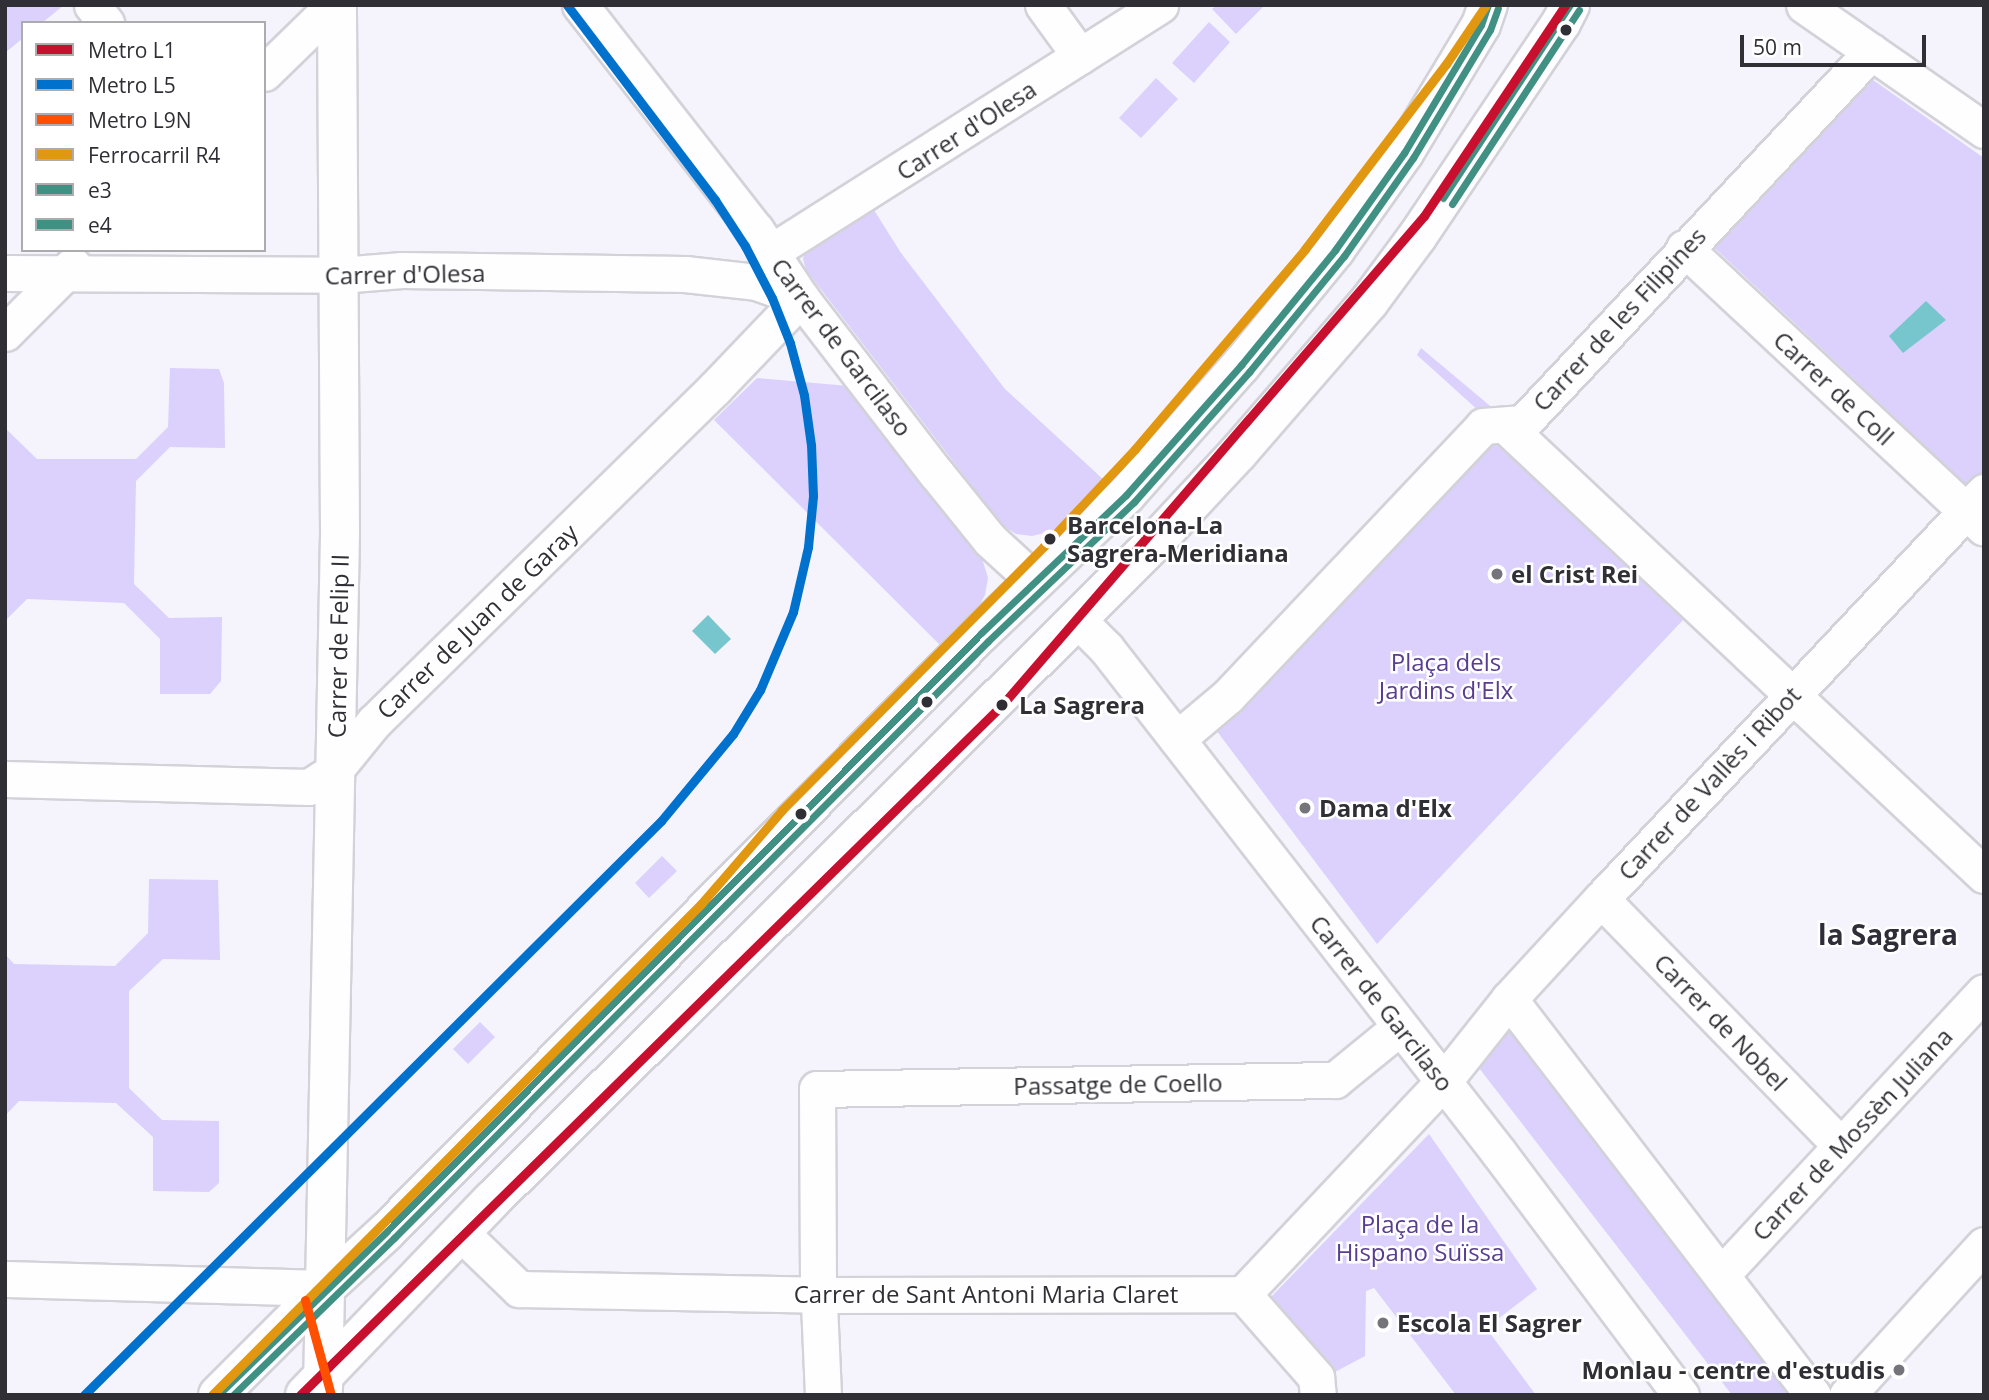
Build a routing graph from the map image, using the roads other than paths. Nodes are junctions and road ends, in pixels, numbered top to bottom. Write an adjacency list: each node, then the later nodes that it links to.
1 (92, 5): 9 (street)
2 (335, 5): 12 (street); 18 (main road, Carrer de Felip II)
3 (580, 5): 15 (street, Carrer de Garcilaso)
4 (1042, 5): 11 (street)
5 (1160, 5): 11 (street, Carrer d'Olesa)
6 (1488, 5): 23 (main road)
7 (1570, 5): 24 (main road)
8 (1804, 5): 10 (street)
9 (104, 21)
10 (1871, 52): 13 (street); 14 (street, Carrer de les Filipines)
11 (1080, 56): 15 (street, Carrer d'Olesa)
12 (266, 71)
13 (1984, 130)
14 (1684, 248): 21 (street, Carrer de les Filipines); 22 (street, Carrer de Coll)
15 (771, 253): 19 (street, Carrer de Garcilaso)
16 (77, 262): 17 (street, Carrer d'Olesa); 18 (street, Carrer d'Olesa); 20 (street)
17 (5, 273)
18 (340, 275): 19 (street, Carrer d'Olesa); 27 (main road, Carrer de Felip II)
19 (801, 298): 23 (street, Carrer de Garcilaso); 27 (street, Carrer de Juan de Garay)
20 (5, 333)
21 (1506, 426): 25 (street); 26 (street, Carrer de les Filipines)
22 (1978, 511): 25 (street, Carrer de Vallès i Ribot)
23 (1036, 582): 24 (main road); 40 (main road)
24 (1076, 618): 26 (street, Carrer de Garcilaso); 36 (main road)
25 (1791, 695): 29 (street); 30 (street, Carrer de Vallès i Ribot)
26 (1177, 740): 33 (street, Carrer de Garcilaso)
27 (335, 770): 28 (street, Carrer de Juan de Garay); 40 (main road, Carrer de Felip II)
28 (5, 779)
29 (1984, 875)
30 (1601, 899): 32 (street, Carrer de Vallès i Ribot); 35 (street, Carrer de Nobel)
31 (1984, 992): 35 (street, Carrer de Mossèn Juliana)
32 (1509, 999): 34 (street, Carrer de Vallès i Ribot); 38 (street)
33 (1401, 1027): 34 (street, Carrer de Garcilaso); 42 (street, Passatge de Coello)
34 (1443, 1082): 41 (street); 47 (street, Carrer de Garcilaso)
35 (1841, 1146): 38 (street, Carrer de Mossèn Juliana)
36 (461, 1233): 42 (street, Carrer de Sant Antoni Maria Claret); 43 (main road)
37 (1984, 1245): 49 (street)
38 (1721, 1275): 48 (street)
39 (5, 1279): 40 (street)
40 (325, 1287): 43 (main road, Carrer de Felip II); 44 (main road)
41 (1243, 1294): 42 (street, Carrer de Sant Antoni Maria Claret); 46 (street)
42 (818, 1295): 45 (street)
43 (317, 1388)
44 (218, 1395)
45 (823, 1395)
46 (1318, 1395)
47 (1681, 1395)
48 (1813, 1395)
49 (1847, 1395)

